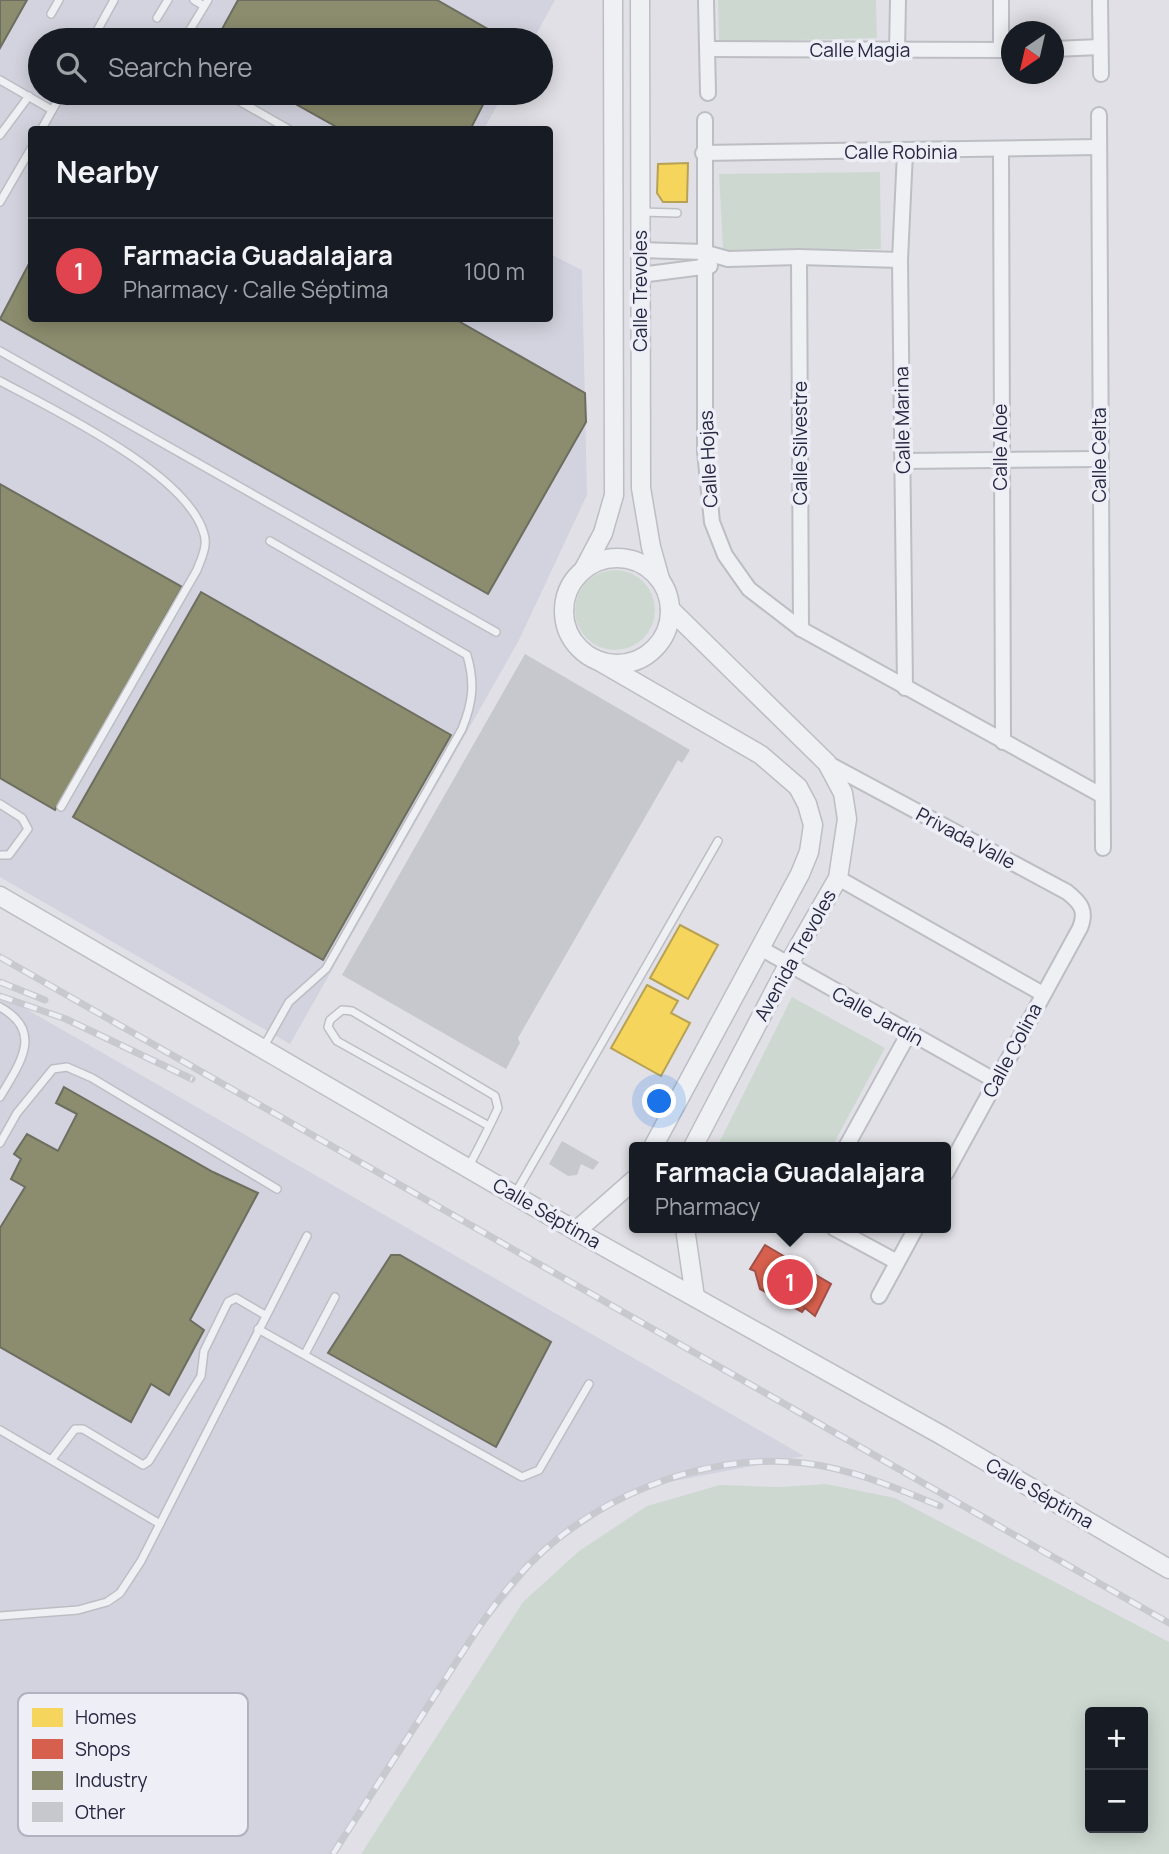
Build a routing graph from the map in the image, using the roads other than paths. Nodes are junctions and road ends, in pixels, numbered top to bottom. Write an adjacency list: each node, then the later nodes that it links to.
1 (59, 0): 12 (lane)
2 (114, 0): 15 (lane)
3 (168, 0): 13 (lane)
4 (194, 0): 11 (lane)
5 (613, 0): 23 (street, Calle Trevoles)
6 (640, 0): 22 (street, Calle Trevoles)
7 (706, 0): 18 (street)
8 (898, 0): 21 (street)
9 (1001, 0): 14 (street)
10 (1100, 0): 17 (street)
11 (206, 3): 16 (lane)
12 (51, 14)
13 (157, 18)
14 (1003, 21)
15 (99, 28)
16 (191, 28)
17 (1100, 47): 19 (street); 24 (street)
18 (708, 49): 21 (street, Calle Magia); 26 (street)
19 (1064, 49)
20 (1001, 50): 21 (street, Calle Magia)
21 (897, 51)
22 (640, 56): 23 (street); 44 (street, Calle Trevoles)
23 (614, 58): 59 (street, Calle Trevoles)
24 (1101, 74)
25 (0, 80): 27 (lane)
26 (708, 93)
27 (28, 95)
28 (28, 97): 37 (lane)
29 (44, 105): 32 (lane)
30 (55, 105): 32 (lane)
31 (246, 105): 36 (lane)
32 (52, 110): 35 (lane)
33 (1099, 115): 38 (street, Calle Celta)
34 (705, 120): 41 (street, Calle Hojas)
35 (43, 126)
36 (283, 126)
37 (0, 135)
38 (1098, 147): 39 (street, Calle Robinia); 56 (street, Calle Celta)
39 (1001, 151): 40 (street, Calle Robinia); 55 (street, Calle Aloe)
40 (905, 152): 41 (street, Calle Robinia); 50 (street, Calle Marina)
41 (703, 153): 47 (street, Calle Hojas)
42 (28, 154): 43 (lane)
43 (0, 202)
44 (640, 212): 45 (lane); 46 (street, Calle Trevoles)
45 (677, 213)
46 (640, 250): 47 (street); 52 (street, Calle Trevoles)
47 (704, 252): 49 (street); 51 (street, Calle Hojas)
48 (799, 257): 49 (street); 50 (street); 62 (street, Calle Silvestre)
49 (728, 259): 51 (street)
50 (900, 260): 57 (street, Calle Marina)
51 (703, 270): 52 (street); 62 (street, Calle Hojas)
52 (640, 275): 60 (street, Calle Trevoles)
53 (0, 351): 63 (lane)
54 (0, 381): 70 (lane)
55 (1000, 458): 56 (street); 57 (street); 66 (street, Calle Aloe)
56 (1099, 459): 68 (street, Calle Celta)
57 (903, 461): 65 (street, Calle Marina)
58 (270, 541): 82 (lane)
59 (584, 569): 60 (street); 64 (street)
60 (660, 579): 61 (street)
61 (670, 609): 64 (street); 67 (street, Avenida Trevoles)
62 (801, 629): 65 (street, Calle Hojas)
63 (496, 632)
64 (597, 660): 77 (street, Avenida Trevoles)
65 (905, 688): 66 (street, Calle Hojas)
66 (1003, 742): 68 (street, Calle Hojas)
67 (827, 763): 74 (street, Avenida Trevoles); 76 (street, Privada Valle)
68 (1101, 795): 72 (street, Calle Celta)
69 (0, 804): 73 (lane)
70 (61, 807)
71 (718, 841): 94 (lane)
72 (1103, 848)
73 (0, 855)
74 (838, 878): 78 (street, Avenida Trevoles); 79 (street)
75 (0, 896): 82 (street, Calle Séptima)
76 (1080, 928): 79 (street, Calle Colina)
77 (762, 948): 78 (street, Calle Jardín); 86 (street, Avenida Trevoles)
78 (788, 965): 81 (street, Calle Jardín); 87 (street, Avenida Trevoles)
79 (1043, 994): 83 (street, Calle Colina)
80 (0, 1007): 84 (lane)
81 (909, 1033): 83 (street, Calle Jardín); 88 (street)
82 (263, 1048): 91 (street, Calle Séptima)
83 (996, 1080): 90 (street, Calle Colina)
84 (0, 1097)
85 (489, 1126): 85 (lane); 91 (lane)
86 (656, 1142)
87 (697, 1142)
88 (849, 1142)
89 (0, 1143): 93 (lane)
90 (951, 1164)
91 (468, 1168): 94 (street, Calle Séptima)
92 (629, 1186): 95 (street)
93 (277, 1189)
94 (514, 1195): 95 (street, Calle Séptima)
95 (576, 1231): 103 (street, Calle Séptima)
96 (686, 1233): 103 (street)
97 (843, 1233): 100 (street)
98 (913, 1233): 100 (street)
99 (307, 1236): 104 (lane)
100 (897, 1262): 101 (street)
101 (879, 1296)
102 (334, 1297): 106 (lane)
103 (695, 1297): 111 (street, Calle Séptima)
104 (265, 1315): 105 (lane); 109 (lane)
105 (258, 1329): 106 (lane); 110 (lane)
106 (305, 1354): 107 (lane)
107 (589, 1384)
108 (0, 1430): 109 (lane)
109 (52, 1460): 110 (lane)
110 (160, 1524): 112 (lane)
111 (1169, 1569)
112 (0, 1616)

